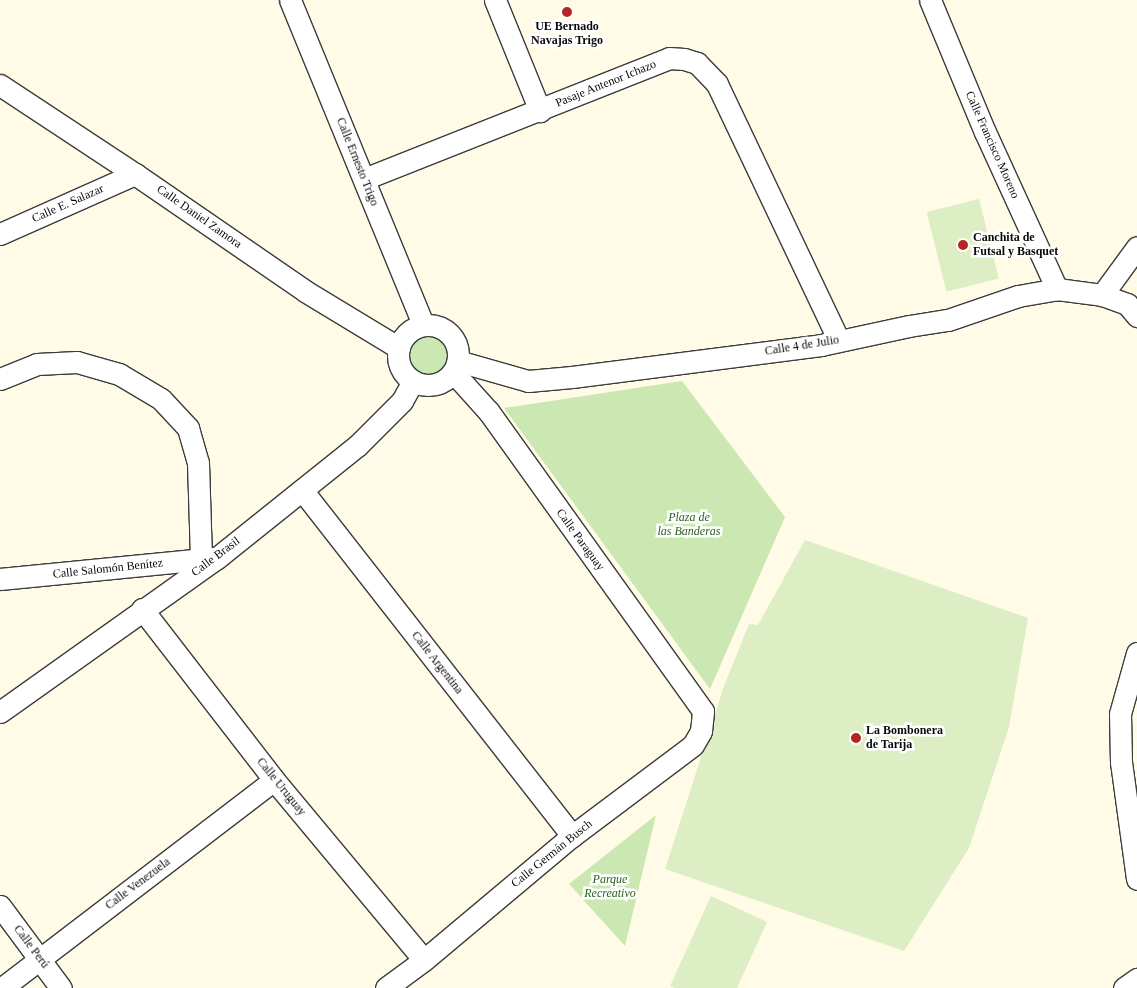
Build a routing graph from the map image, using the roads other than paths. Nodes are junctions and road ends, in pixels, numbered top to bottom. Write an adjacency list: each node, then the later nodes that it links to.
1 (290, 0): 7 (street, Calle Ernesto Trigo)
2 (494, 0): 5 (street)
3 (930, 0): 10 (street, Calle Francisco Moreno)
4 (0, 85): 6 (street, Calle Daniel Zamora)
5 (540, 111): 7 (street, Pasaje Antenor Ichazo); 14 (street, Pasaje Antenor Ichazo)
6 (135, 174): 8 (street, Calle E. Salazar); 15 (street, Calle Daniel Zamora)
7 (364, 179): 13 (street, Calle Ernesto Trigo)
8 (0, 234)
9 (1137, 247): 11 (street)
10 (1058, 289): 11 (street, Calle 4 de Julio); 14 (street, Calle 4 de Julio)
11 (1102, 295): 12 (street, Calle 4 de Julio)
12 (1137, 316)
13 (423, 325): 15 (street); 16 (street)
14 (839, 341): 16 (street, Calle 4 de Julio)
15 (399, 348): 18 (street)
16 (455, 367): 18 (street); 24 (street, Calle Paraguay)
17 (0, 379): 20 (street)
18 (413, 381): 19 (street, Calle Brasil)
19 (302, 490): 20 (street, Calle Brasil); 27 (street, Calle Argentina)
20 (209, 558): 21 (street, Calle Salomón Benítez); 22 (street, Calle Brasil)
21 (0, 580)
22 (142, 609): 25 (street, Calle Brasil); 26 (street, Calle Uruguay)
23 (1137, 653): 28 (street)
24 (703, 711): 27 (street, Calle Germán Busch)
25 (0, 712)
26 (274, 780): 30 (street, Calle Venezuela); 31 (street, Calle Uruguay)
27 (572, 836): 31 (street, Calle Germán Busch)
28 (1137, 879)
29 (0, 906): 30 (street, Calle Perú)
30 (40, 959): 33 (street, Calle Venezuela); 34 (street, Calle Perú)
31 (424, 960): 35 (street, Calle Germán Busch)
32 (1137, 979): 36 (street)
33 (2, 988)
34 (61, 988)
35 (386, 988)
36 (1124, 988)

